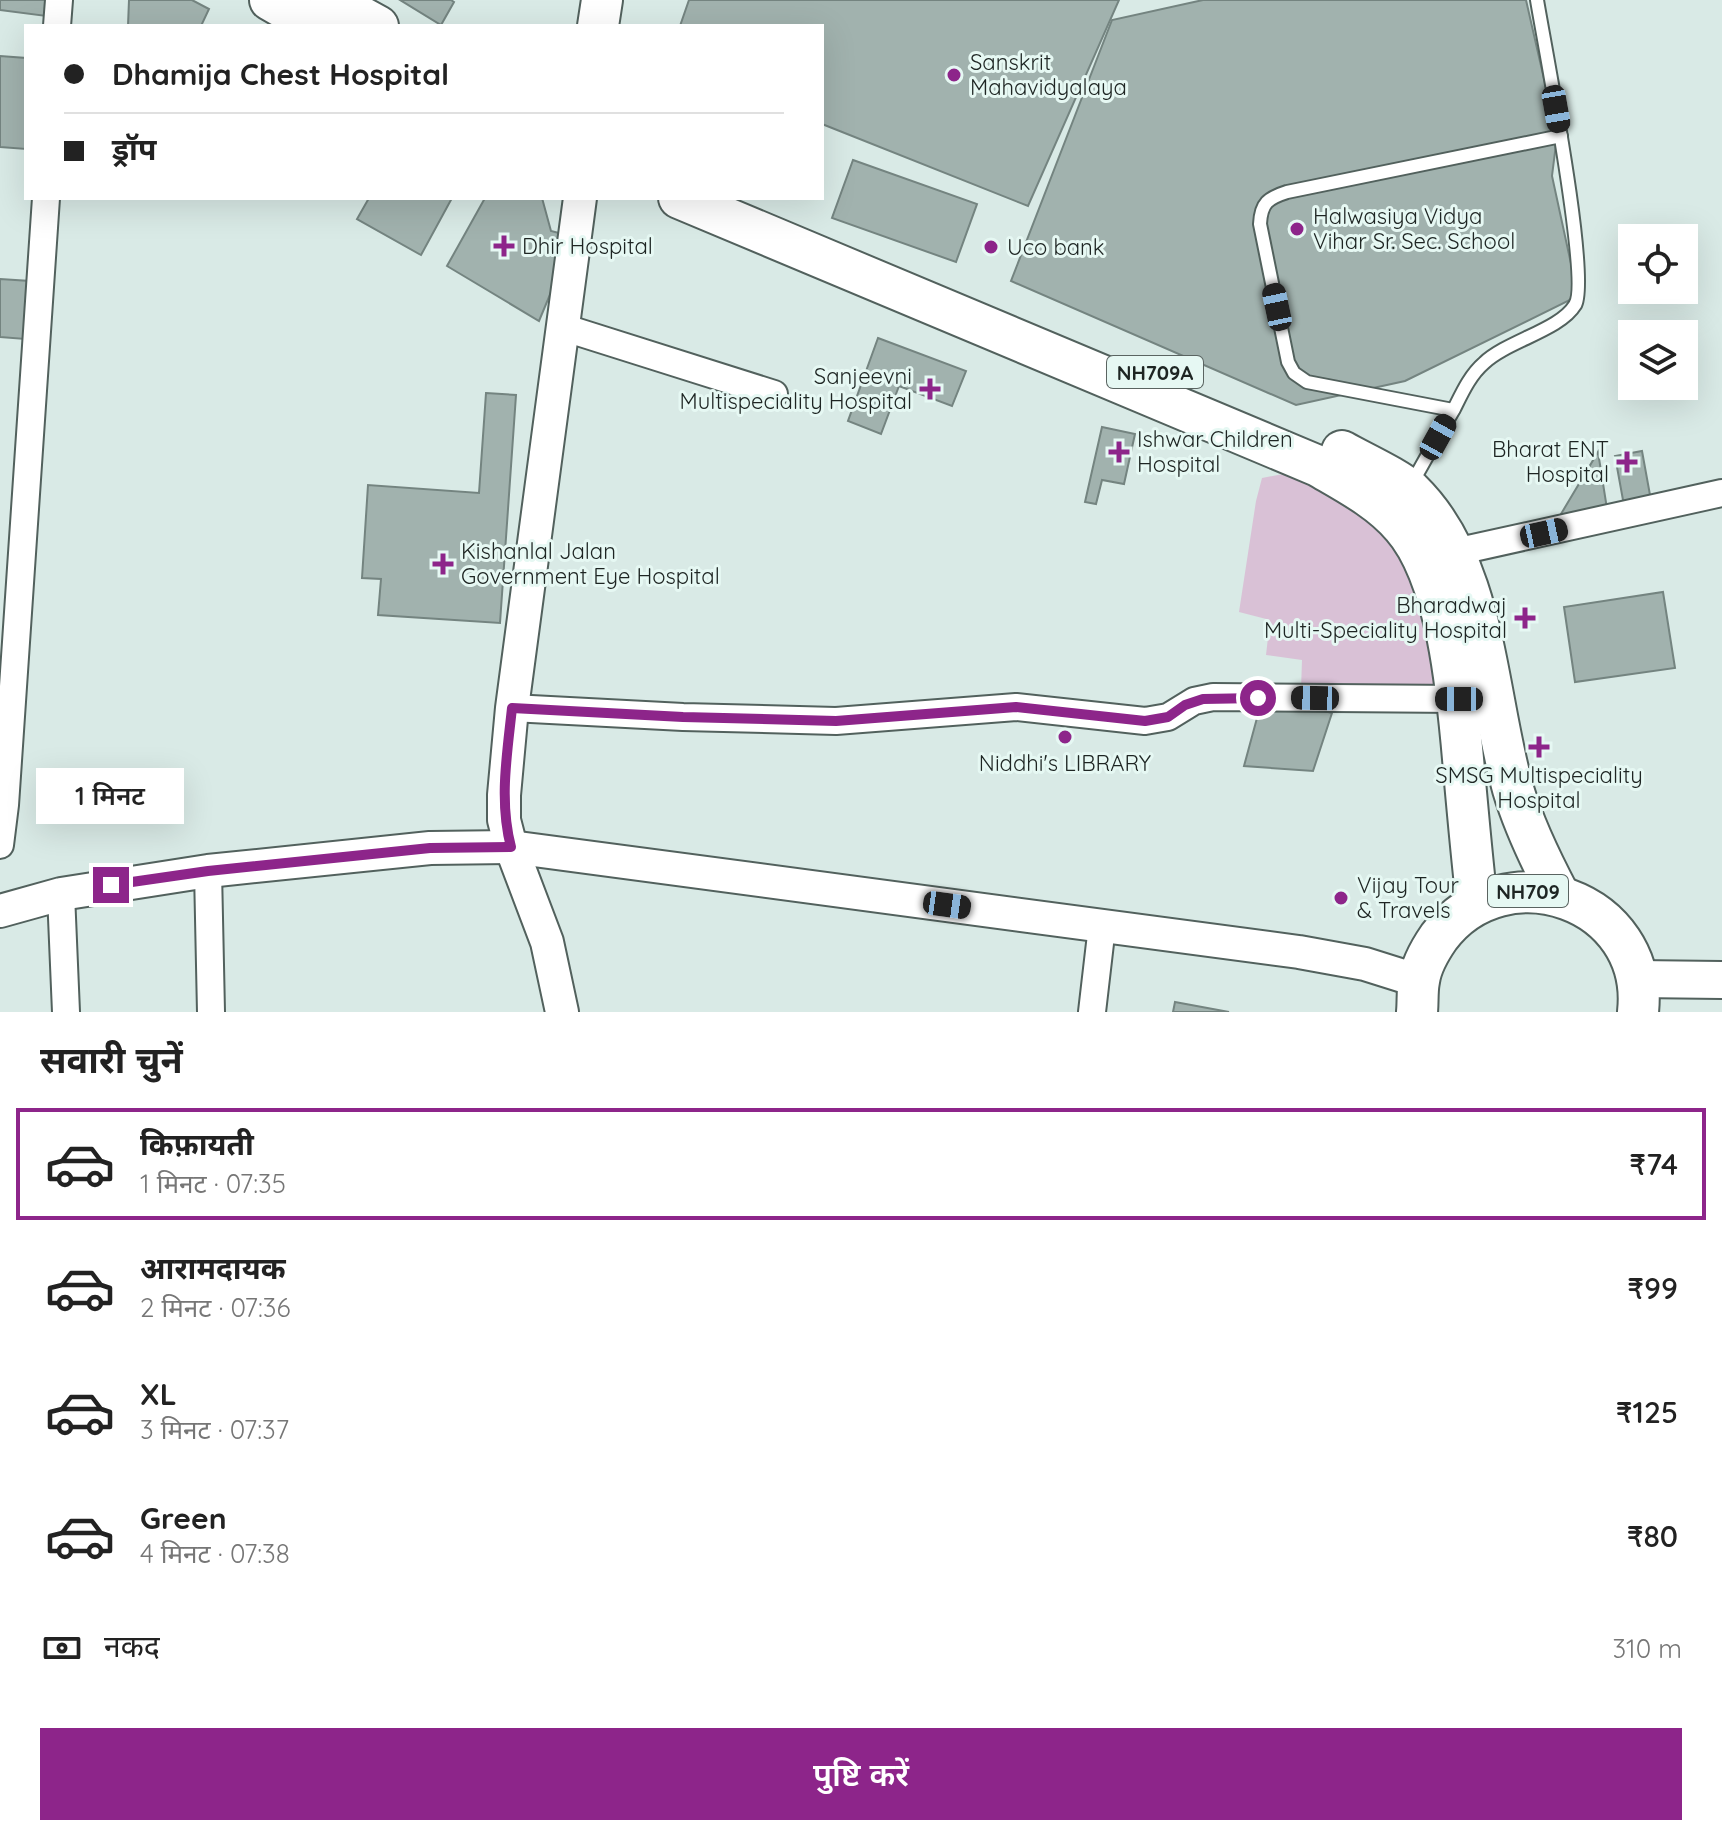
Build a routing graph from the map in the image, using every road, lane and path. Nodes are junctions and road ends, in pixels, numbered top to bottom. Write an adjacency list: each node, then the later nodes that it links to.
1 (59, 0): 6 (street)
2 (270, 0): 7 (main road)
3 (330, 0): 8 (main road)
4 (602, 0): 9 (main road)
5 (1537, 0): 10 (lane)
6 (57, 24)
7 (312, 24)
8 (374, 24)
9 (598, 24)
10 (1561, 136): 17 (lane); 17 (lane)
11 (46, 200): 23 (street)
12 (580, 200): 15 (street)
13 (684, 200): 21 (main road, NH709A)
14 (747, 200): 18 (main road, NH709A)
15 (562, 327): 16 (street); 22 (street)
16 (774, 394)
17 (1453, 410): 18 (lane)
18 (1409, 489): 20 (main road, NH709A)
19 (1722, 493): 20 (street)
20 (1455, 552): 27 (main road, NH709A)
21 (1459, 699): 22 (street); 28 (main road, NH709A)
22 (512, 708): 24 (street)
23 (0, 845)
24 (511, 847): 25 (street); 30 (street); 36 (street)
25 (208, 871): 26 (street); 35 (street)
26 (61, 894): 29 (street); 34 (street)
27 (1559, 895): 28 (main road, NH709); 32 (main road, NH709)
28 (1477, 903): 33 (main road, NH709)
29 (0, 911)
30 (1102, 926): 33 (street); 37 (street)
31 (1722, 980): 32 (main road)
32 (1637, 995)
33 (1418, 996)
34 (66, 1012)
35 (211, 1012)
36 (562, 1012)
37 (1092, 1012)

